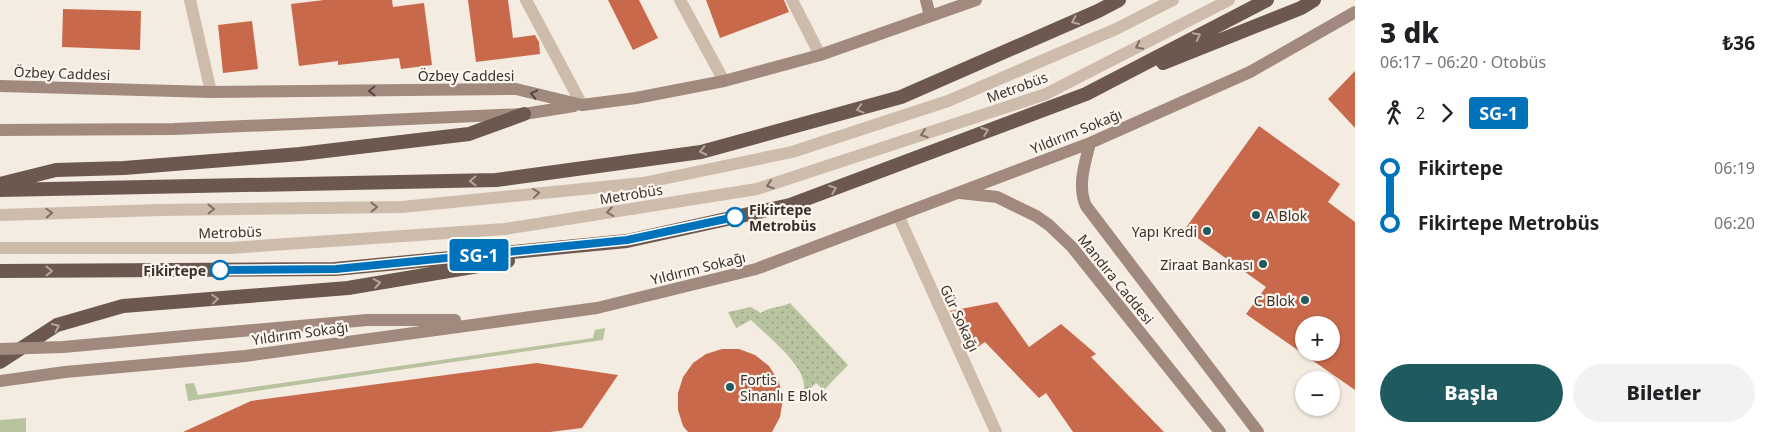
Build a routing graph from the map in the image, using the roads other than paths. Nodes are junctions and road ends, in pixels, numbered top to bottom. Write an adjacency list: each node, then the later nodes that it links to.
1 (190, 0): 17 (street)
2 (526, 0): 19 (street)
3 (680, 0): 15 (street)
4 (792, 0): 14 (street)
5 (926, 0): 13 (main road)
6 (976, 0): 13 (main road, Özbey Caddesi)
7 (1119, 0): 24 (highway, one-way to 24)
8 (1173, 0): 26 (street, Metrobüs, one-way to 8)
9 (1229, 0): 29 (street, Metrobüs, one-way to 29)
10 (1267, 0): 18 (highway, one-way to 10)
11 (1314, 0): 18 (highway)
12 (1355, 12): 22 (main road, Yıldırım Sokağı)
13 (930, 16): 14 (main road, Özbey Caddesi)
14 (820, 55): 15 (main road, Özbey Caddesi)
15 (724, 81): 19 (main road, Özbey Caddesi)
16 (0, 86): 17 (main road, Özbey Caddesi)
17 (211, 92): 19 (main road, Özbey Caddesi, one-way to 17)
18 (1086, 94): 28 (highway, one-way to 18)
19 (582, 105): 20 (main road)
20 (524, 114): 21 (main road); 23 (highway)
21 (0, 130)
22 (1090, 143): 25 (main road, Yıldırım Sokağı); 37 (main road, Mandıra Caddesi)
23 (0, 184)
24 (0, 190)
25 (957, 193): 27 (main road, Yıldırım Sokağı); 36 (main road, Mandıra Caddesi)
26 (0, 215)
27 (898, 215): 31 (main road, Yıldırım Sokağı); 35 (street, Gür Sokağı)
28 (627, 240): 30 (highway, one-way to 28); 33 (highway, one-way to 28)
29 (0, 248)
30 (0, 271)
31 (507, 320): 32 (main road, bridge); 34 (main road, Yıldırım Sokağı)
32 (0, 349)
33 (0, 362)
34 (0, 381)
35 (996, 432)
36 (1220, 432)
37 (1258, 432)

